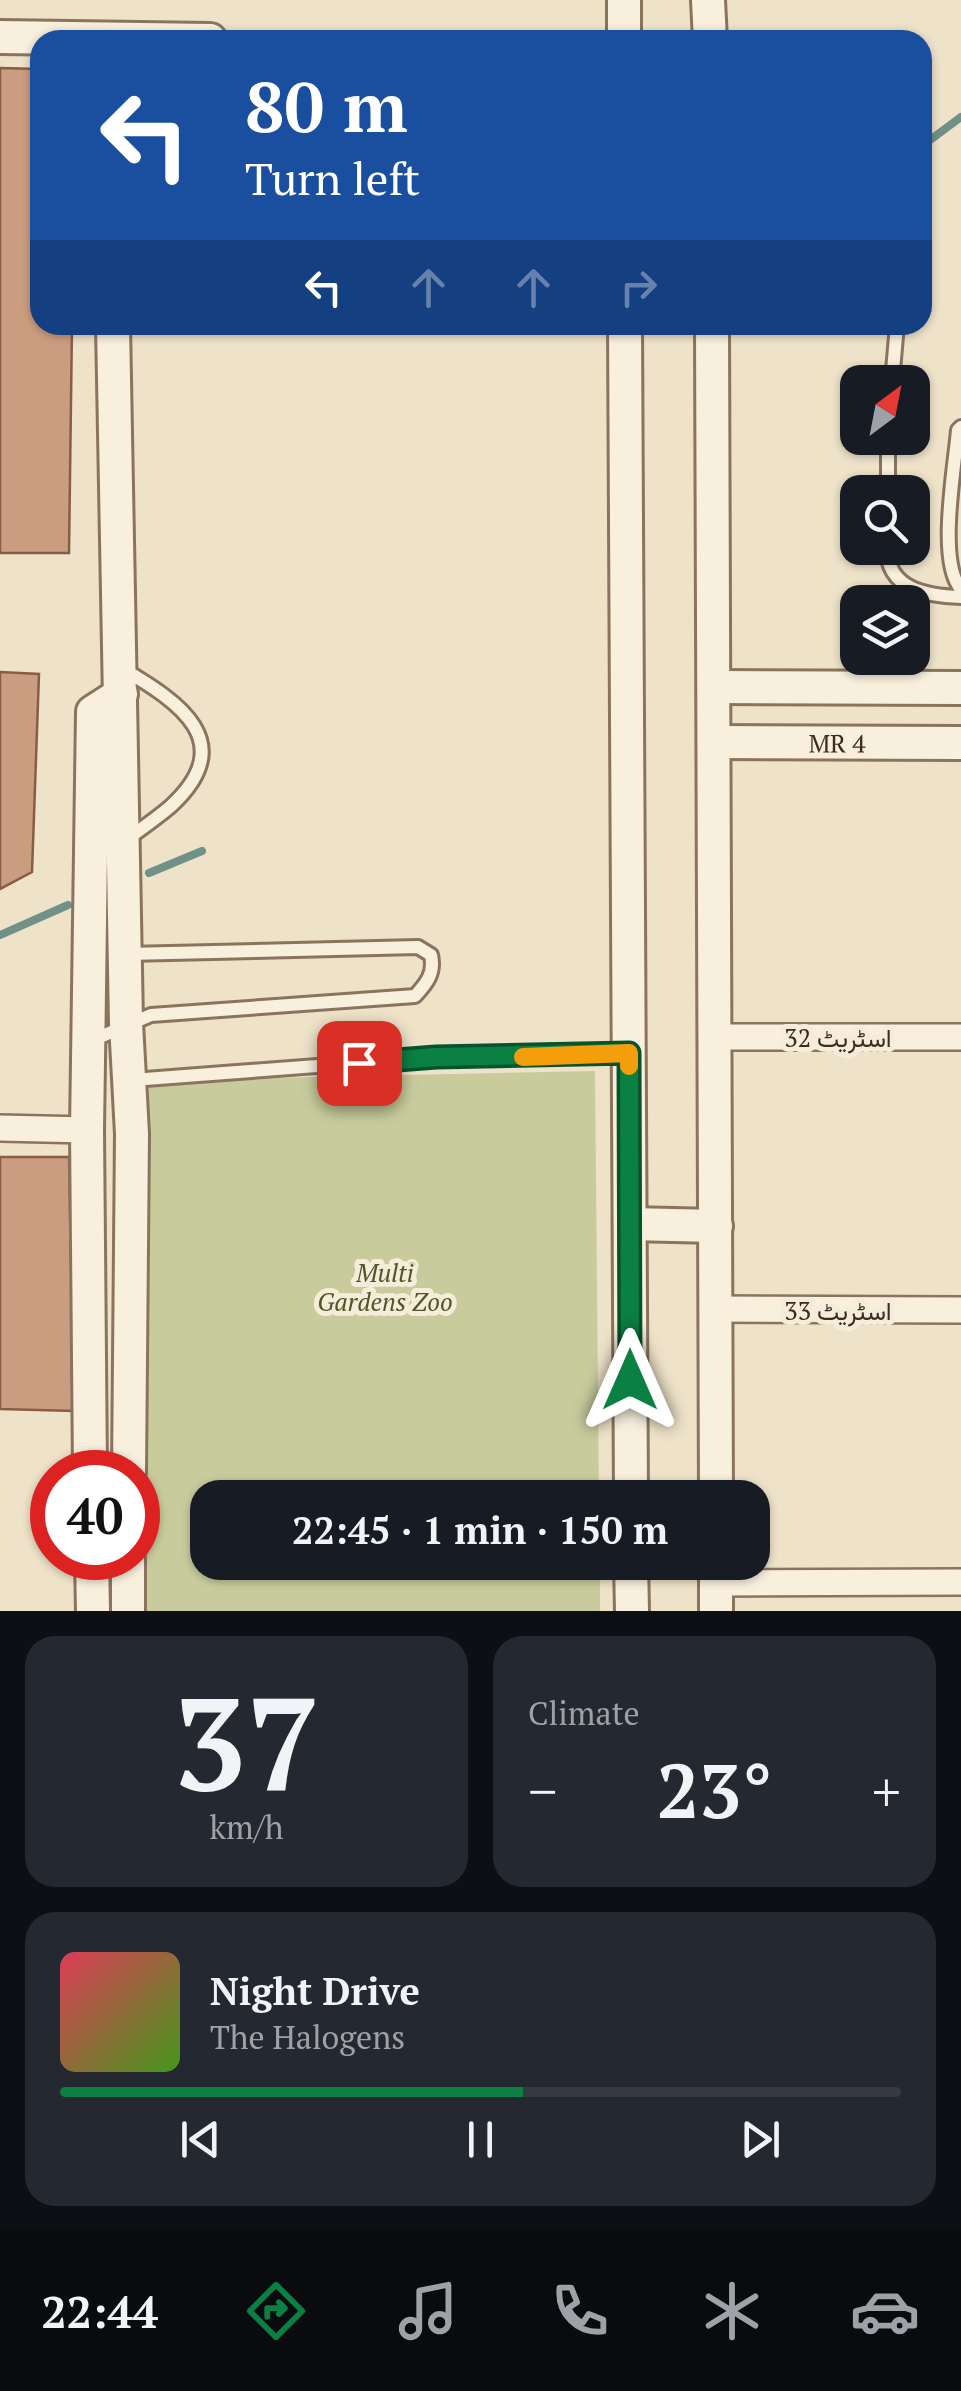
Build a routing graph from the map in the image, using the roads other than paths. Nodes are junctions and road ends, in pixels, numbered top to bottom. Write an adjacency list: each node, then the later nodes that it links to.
1 (624, 0): 3 (street)
2 (708, 0): 4 (street)
3 (624, 30)
4 (710, 30)
5 (0, 38): 6 (street)
6 (30, 38)
7 (112, 335): 16 (street)
8 (626, 335): 27 (street)
9 (712, 335): 17 (street)
10 (895, 335): 11 (lane)
11 (893, 365)
12 (961, 427): 14 (lane)
13 (891, 565): 15 (lane)
14 (961, 588)
15 (961, 598)
16 (121, 681): 21 (street); 21 (lane); 26 (street)
17 (716, 687): 18 (street); 19 (street)
18 (961, 688)
19 (716, 742): 20 (street, MR 4); 24 (street)
20 (961, 743)
21 (124, 841): 22 (street)
22 (127, 954): 23 (street); 23 (lane)
23 (126, 1024): 26 (lane); 28 (street)
24 (716, 1037): 25 (street, اسٹریٹ 32); 32 (street)
25 (961, 1038)
26 (88, 1042): 30 (street)
27 (629, 1053): 28 (lane); 31 (street)
28 (129, 1080): 36 (street)
29 (0, 1128): 30 (street)
30 (87, 1130): 35 (street)
31 (630, 1224): 32 (street); 37 (street)
32 (716, 1226): 33 (street)
33 (716, 1309): 34 (street, اسٹریٹ 33); 38 (street)
34 (961, 1310)
35 (90, 1450)
36 (129, 1450)
37 (631, 1480)
38 (716, 1480)
39 (92, 1580): 44 (street)
40 (128, 1580): 45 (street)
41 (632, 1580): 46 (street)
42 (961, 1582): 43 (street)
43 (716, 1586)
44 (93, 1611)
45 (128, 1611)
46 (632, 1611)

